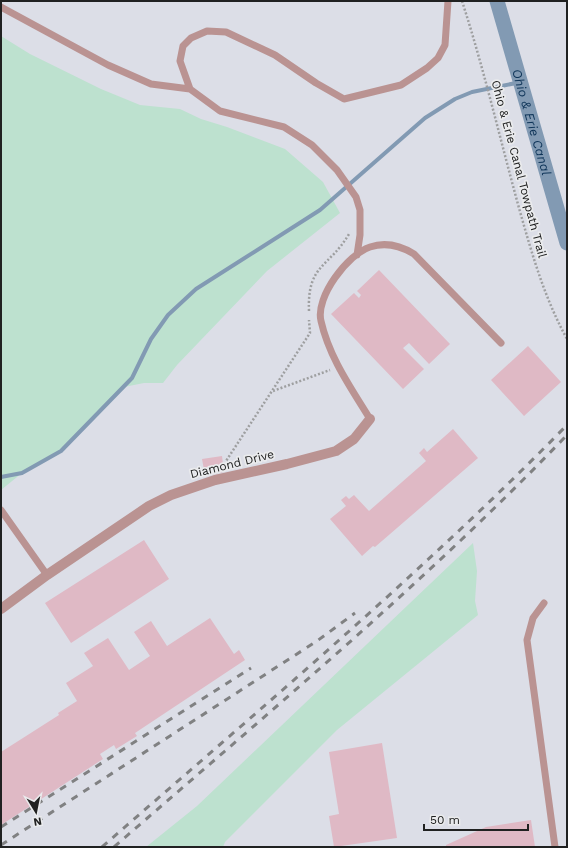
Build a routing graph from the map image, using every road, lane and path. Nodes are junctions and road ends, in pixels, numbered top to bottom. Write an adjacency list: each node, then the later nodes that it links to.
1 (448, 1): 4 (lane)
2 (462, 1): 7 (path, Ohio & Erie Canal Towpath Trail)
3 (1, 7): 4 (lane)
4 (190, 89): 6 (lane)
5 (352, 230): 10 (path)
6 (357, 255): 8 (lane); 9 (lane)
7 (567, 339)
8 (501, 343)
9 (338, 367): 10 (path); 11 (lane)
10 (272, 391): 12 (path)
11 (370, 419): 14 (street, Diamond Drive)
12 (236, 466)
13 (1, 510): 14 (lane)
14 (47, 575): 16 (street, Diamond Drive)
15 (544, 603): 17 (lane)
16 (1, 608)
17 (555, 847)

